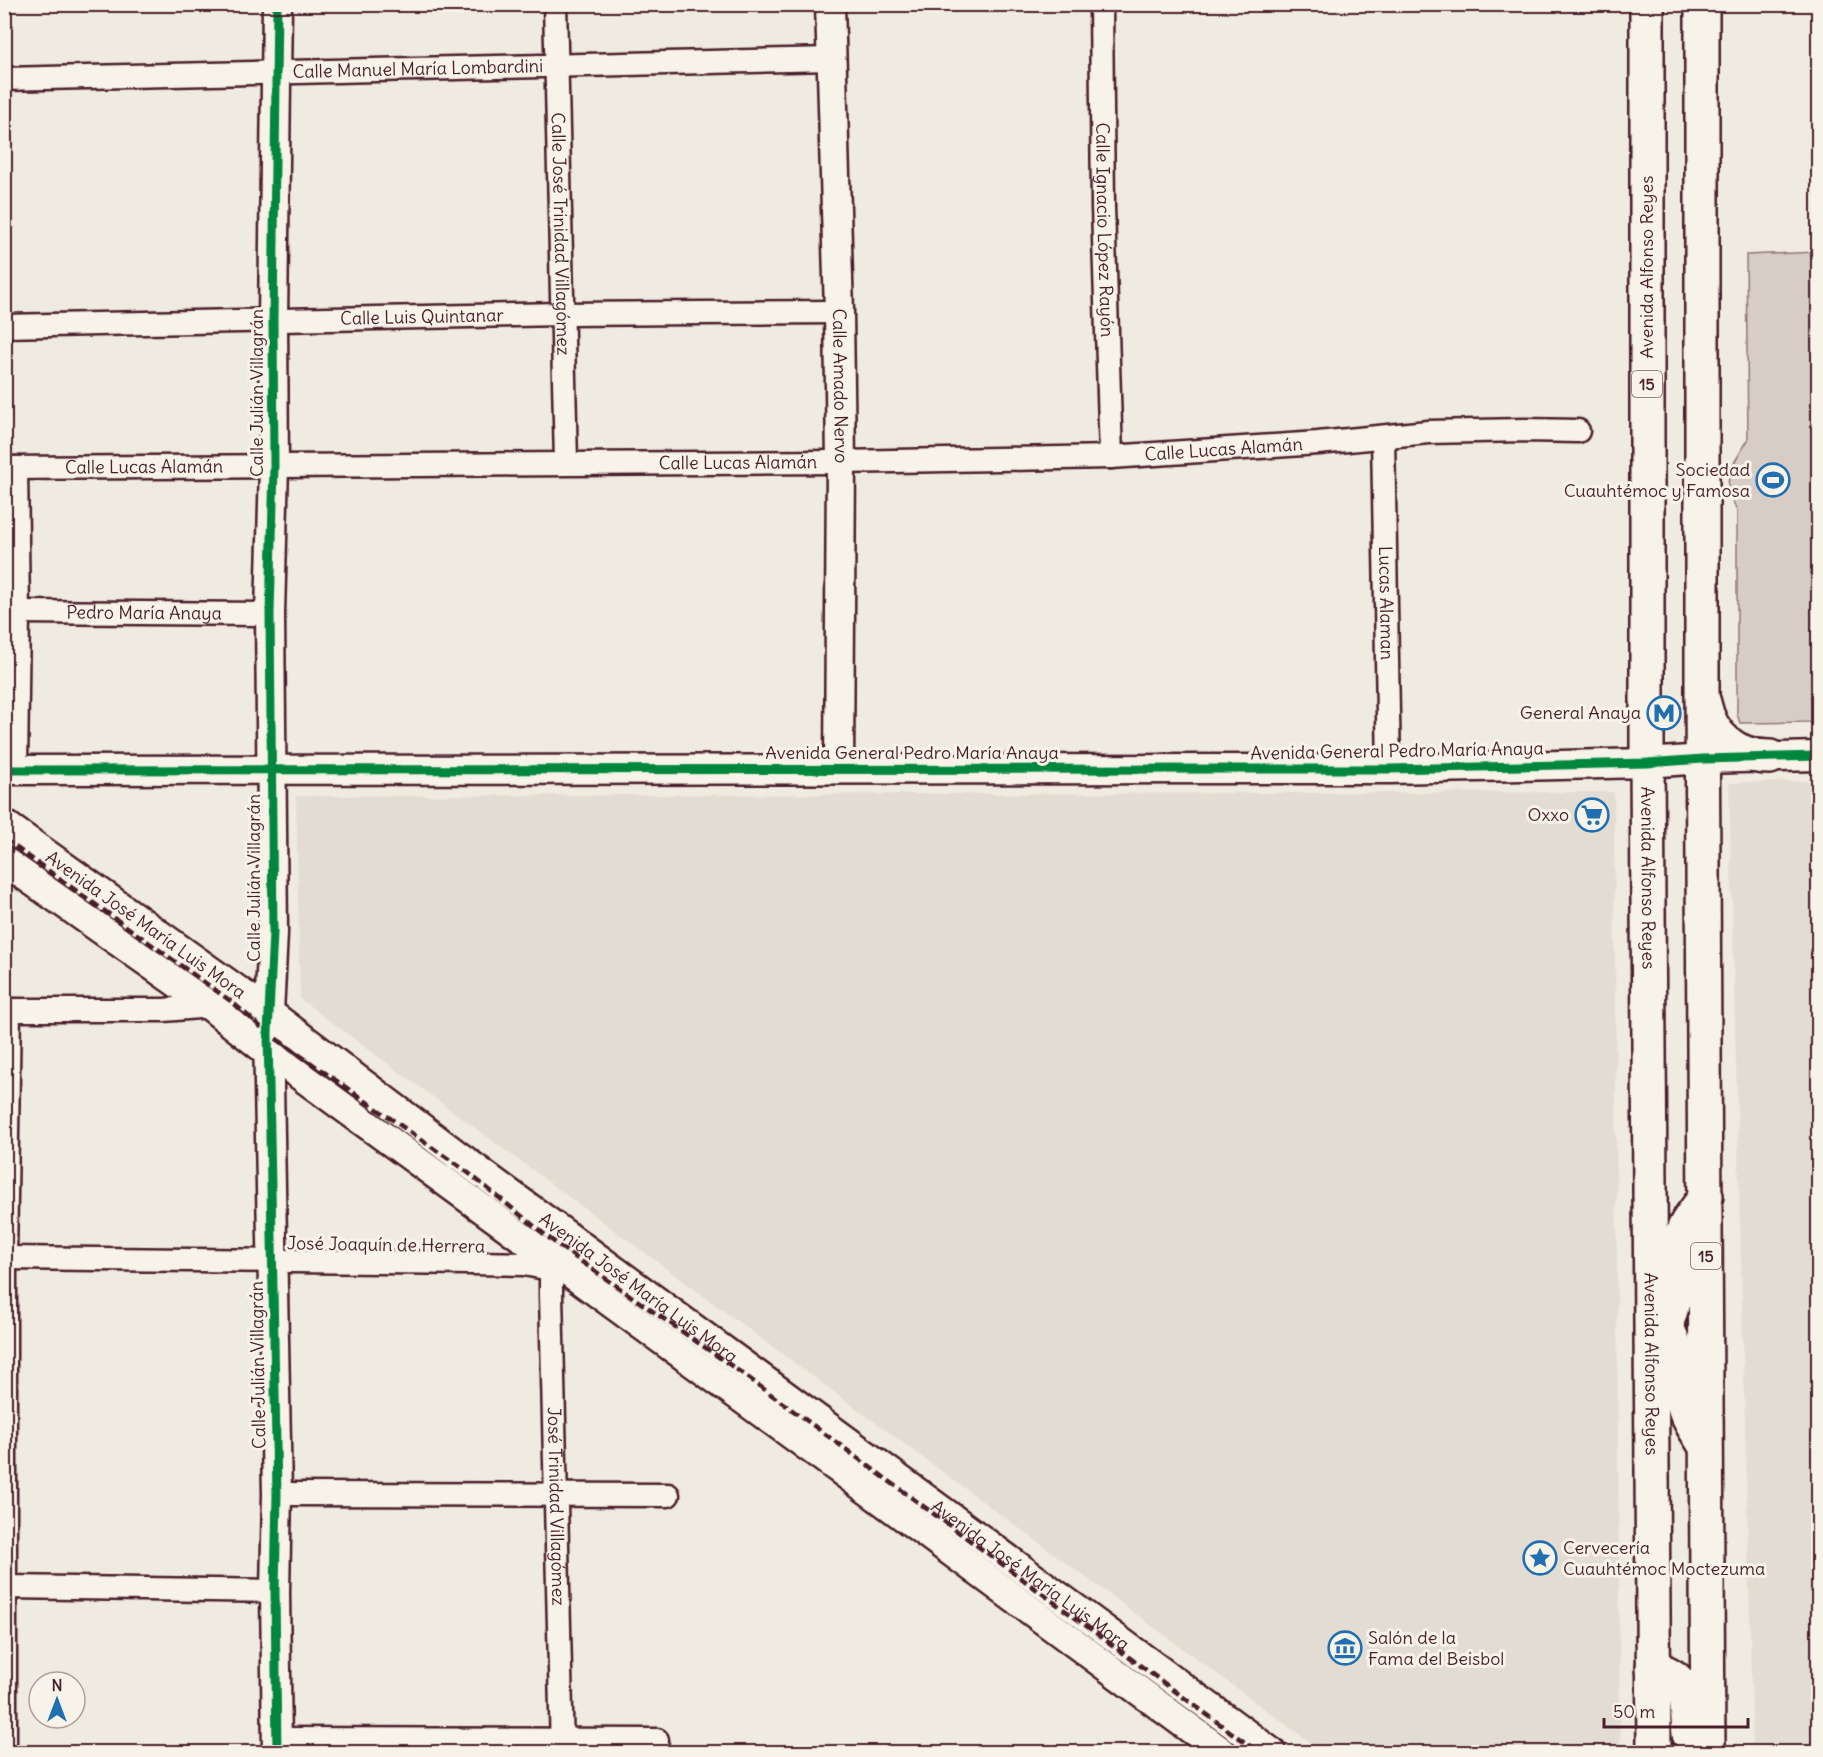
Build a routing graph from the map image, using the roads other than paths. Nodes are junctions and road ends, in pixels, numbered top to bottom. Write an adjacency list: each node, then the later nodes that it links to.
1 (277, 4): 9 (street, Calle Julián Villagrán)
2 (555, 4): 8 (street, Calle José Trinidad Villagómez)
3 (830, 4): 7 (street, Calle Amado Nervo)
4 (1101, 4): 17 (street, Calle Ignacio López Rayón)
5 (1647, 4): 28 (highway, Avenida Alfonso Reyes / 15)
6 (1702, 4): 24 (highway, 15)
7 (831, 59): 8 (street, Calle Manuel María Lombardini); 11 (street, Calle Amado Nervo)
8 (556, 66): 9 (street, Calle Manuel María Lombardini); 12 (street, Calle José Trinidad Villagómez)
9 (277, 72): 10 (street, Calle Manuel María Lombardini); 13 (street, Calle Julián Villagrán)
10 (4, 79)
11 (839, 312): 12 (street, Calle Luis Quintanar); 18 (street, Calle Amado Nervo)
12 (561, 314): 13 (street, Calle Luis Quintanar); 19 (street, Calle José Trinidad Villagómez)
13 (273, 320): 14 (street, Calle Luis Quintanar); 20 (street, Calle Julián Villagrán)
14 (4, 326)
15 (1578, 431): 16 (street, Calle Lucas Alamán)
16 (1383, 437): 17 (street, Calle Lucas Alamán); 30 (street, Lucas Alaman)
17 (1111, 457): 18 (street, Calle Lucas Alamán)
18 (841, 462): 19 (street, Calle Lucas Alamán); 29 (street, Calle Amado Nervo)
19 (566, 463): 20 (street, Calle Lucas Alamán)
20 (274, 466): 21 (street, Calle Lucas Alamán); 23 (street, Calle Julián Villagrán)
21 (10, 468): 22 (street)
22 (18, 612): 23 (street, Pedro María Anaya); 31 (street)
23 (270, 614): 32 (street, Calle Julián Villagrán)
24 (1702, 690): 26 (highway); 27 (highway, 15)
25 (1818, 756): 26 (street, Avenida General Pedro María Anaya)
26 (1770, 757): 27 (street, Avenida General Pedro María Anaya)
27 (1703, 759): 28 (street, Avenida General Pedro María Anaya); 39 (highway, 15)
28 (1647, 763): 30 (street, Avenida General Pedro María Anaya); 44 (highway, Avenida Alfonso Reyes / 15)
29 (839, 769): 30 (street, Avenida General Pedro María Anaya); 32 (street, Avenida General Pedro María Anaya)
30 (1389, 769)
31 (10, 770): 32 (street, Avenida General Pedro María Anaya)
32 (271, 771): 35 (street, Calle Julián Villagrán)
33 (4, 824): 35 (street, Avenida José María Luis Mora)
34 (4, 861): 36 (street, Avenida José María Luis Mora)
35 (257, 1004): 36 (street); 38 (street, Calle Julián Villagrán); 40 (street, Avenida José María Luis Mora)
36 (210, 1006): 37 (street); 38 (street, Avenida José María Luis Mora)
37 (7, 1010): 41 (street)
38 (268, 1052): 42 (street, Calle Julián Villagrán); 43 (street, Avenida José María Luis Mora)
39 (1706, 1196): 44 (highway); 45 (highway, 15)
40 (567, 1236): 43 (street); 58 (street, Avenida José María Luis Mora)
41 (5, 1258): 42 (street, José Joaquín de Herrera); 49 (street)
42 (273, 1259): 43 (street, José Joaquín de Herrera); 46 (street, Calle Julián Villagrán)
43 (552, 1264): 48 (street, José Trinidad Villagómez); 57 (street, Avenida José María Luis Mora)
44 (1655, 1327): 45 (highway); 52 (highway, Avenida Alfonso Reyes / 15)
45 (1707, 1448): 61 (highway, 15)
46 (277, 1494): 48 (street); 51 (street, Calle Julián Villagrán)
47 (668, 1495): 48 (street)
48 (557, 1496): 54 (street, José Trinidad Villagómez)
49 (5, 1501): 50 (street)
50 (6, 1587): 51 (street); 56 (street)
51 (275, 1591): 55 (street, Calle Julián Villagrán)
52 (1653, 1668): 59 (highway, Avenida Alfonso Reyes / 15); 60 (highway)
53 (657, 1740): 54 (street)
54 (562, 1745): 55 (street)
55 (277, 1746)
56 (5, 1752)
57 (1222, 1752)
58 (1271, 1752)
59 (1654, 1752)
60 (1694, 1752)
61 (1708, 1752)

